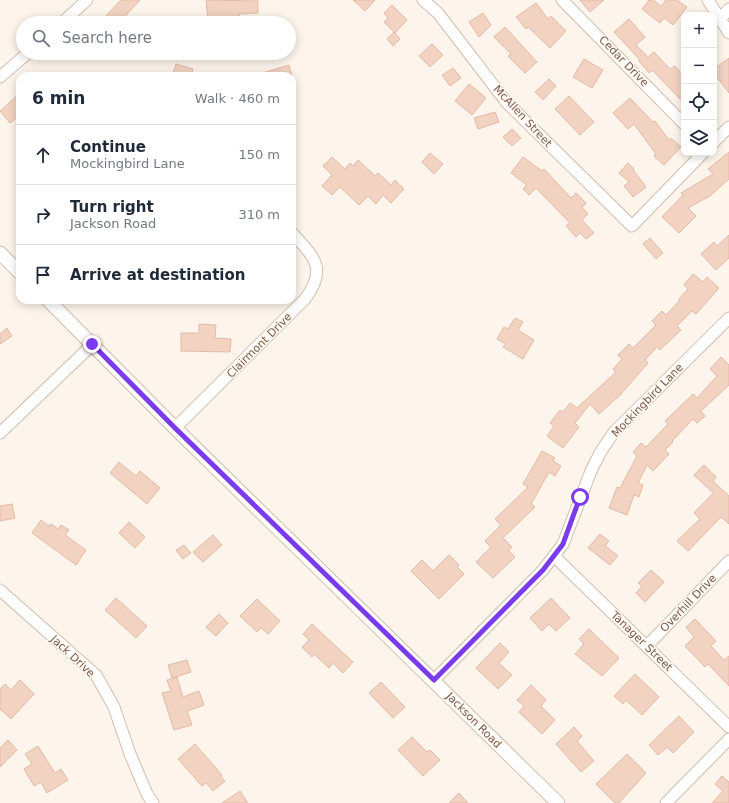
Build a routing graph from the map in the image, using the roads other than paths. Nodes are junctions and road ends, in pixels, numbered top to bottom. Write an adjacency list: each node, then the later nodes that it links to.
1 (87, 0): 6 (street)
2 (423, 0): 14 (street, McAllen Street)
3 (562, 0): 11 (street, Cedar Drive)
4 (708, 0): 7 (street)
5 (729, 10): 7 (street)
6 (70, 16)
7 (720, 19): 8 (street)
8 (729, 33)
9 (20, 60): 10 (street)
10 (0, 77)
11 (681, 121)
12 (729, 127): 13 (street)
13 (717, 139)
14 (701, 156)
15 (296, 237): 21 (street, Clairmont Drive)
16 (0, 253): 17 (street)
17 (16, 269)
18 (52, 304): 20 (street, Jackson Road)
19 (729, 318): 23 (street, Mockingbird Lane)
20 (92, 344): 21 (street, Jackson Road); 22 (street)
21 (175, 428): 27 (street, Jackson Road)
22 (0, 434)
23 (554, 556): 26 (street, Tanager Street); 27 (street, Mockingbird Lane)
24 (729, 561): 26 (street, Overhill Drive)
25 (0, 590): 30 (street, Jack Drive)
26 (647, 646): 28 (street, Tanager Street)
27 (434, 680): 31 (street, Jackson Road)
28 (729, 728)
29 (729, 739): 32 (street)
30 (153, 803)
31 (558, 803)
32 (666, 803)

